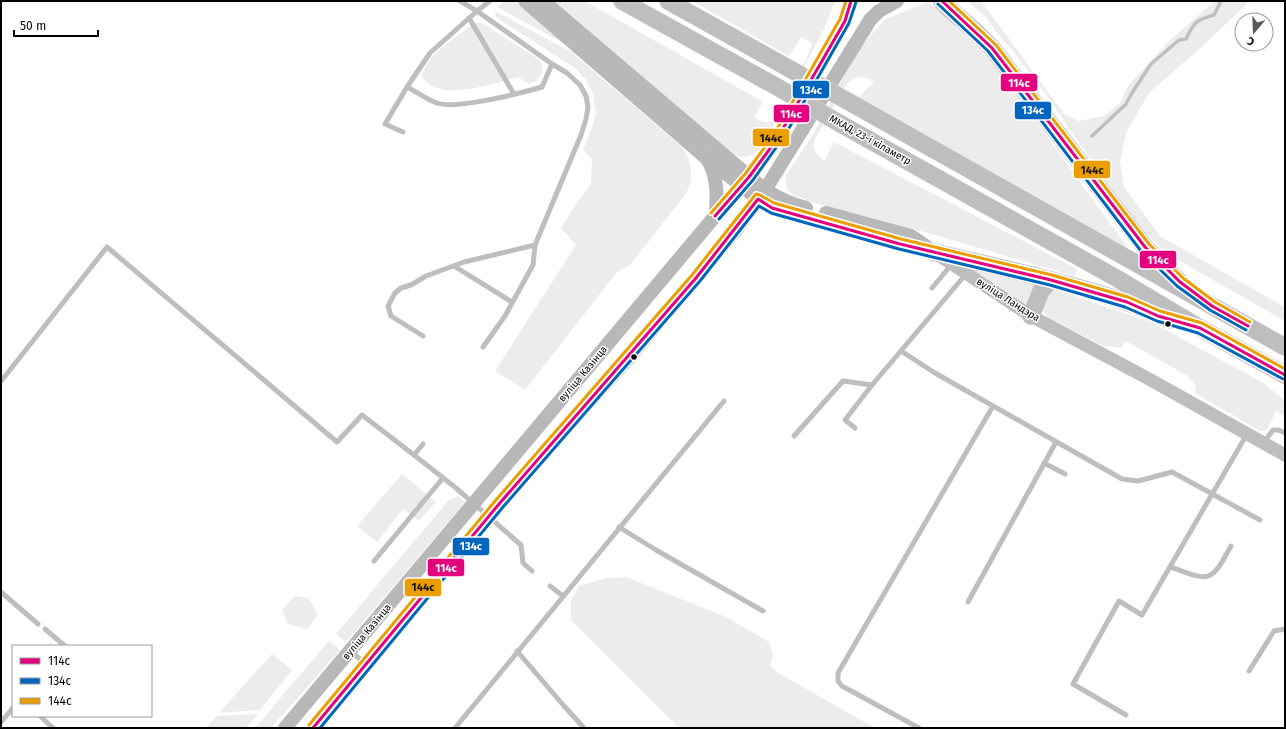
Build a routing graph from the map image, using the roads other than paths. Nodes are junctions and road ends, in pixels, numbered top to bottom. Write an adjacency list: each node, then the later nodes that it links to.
1 (460, 1): 11 (lane)
2 (490, 1): 11 (lane)
3 (525, 1): 17 (main road)
4 (543, 1): 18 (main road)
5 (622, 1): 31 (highway, МКАД, 23-і кіламетр, bridge)
6 (668, 1): 29 (highway, bridge)
7 (852, 1): 18 (main road, вуліца Казінца)
8 (876, 1): 10 (main road)
9 (942, 1): 29 (highway)
10 (893, 3): 19 (main road, вуліца Казінца)
11 (477, 10): 12 (lane); 13 (lane)
12 (469, 18): 14 (lane); 15 (lane)
13 (552, 64): 15 (lane); 21 (lane)
14 (407, 87): 15 (lane); 16 (lane)
15 (514, 94)
16 (403, 132)
17 (704, 156): 18 (main road); 20 (main road)
18 (745, 181): 19 (main road, вуліца Ландэра); 20 (main road, вуліца Казінца)
19 (762, 194): 22 (main road, вуліца Ландэра); 55 (main road, вуліца Казінца)
20 (716, 215): 54 (main road, вуліца Казінца)
21 (535, 245): 24 (lane); 28 (lane)
22 (933, 252): 23 (street, вуліца Ландэра); 26 (highway)
23 (951, 264): 25 (street, вуліца Ландэра); 27 (lane)
24 (454, 266): 28 (lane); 32 (lane)
25 (966, 273): 30 (street, вуліца Ландэра); 35 (lane)
26 (1051, 280): 30 (highway); 31 (highway)
27 (932, 288)
28 (512, 302): 33 (lane)
29 (1212, 306): 34 (highway)
30 (1031, 316): 42 (street, вуліца Ландэра)
31 (1200, 328): 36 (highway)
32 (423, 336)
33 (483, 347)
34 (1285, 347)
35 (901, 351): 38 (lane); 40 (lane)
36 (1285, 375)
37 (1, 380): 48 (lane)
38 (872, 385): 41 (lane); 44 (lane)
39 (724, 401): 57 (lane)
40 (993, 406): 45 (lane); 84 (lane)
41 (855, 428)
42 (1247, 433): 46 (street); 53 (lane)
43 (1285, 433): 46 (lane)
44 (794, 436)
45 (1056, 442): 50 (lane); 53 (lane)
46 (1264, 443): 49 (street)
47 (423, 444): 48 (lane)
48 (414, 455): 52 (lane)
49 (1285, 455)
50 (1044, 463): 51 (lane); 65 (lane)
51 (1065, 474)
52 (443, 478): 54 (lane); 59 (lane)
53 (1213, 494): 56 (lane); 60 (lane)
54 (474, 504): 55 (lane); 71 (main road, вуліца Казінца)
55 (489, 517): 61 (lane); 73 (main road, вуліца Казінца)
56 (1260, 520)
57 (619, 528): 64 (lane); 66 (lane)
58 (1231, 546): 60 (lane)
59 (374, 561)
60 (1171, 567): 76 (lane)
61 (532, 571)
62 (550, 586): 64 (lane)
63 (1, 592): 67 (lane)
64 (563, 596): 72 (lane)
65 (968, 602)
66 (763, 611)
67 (38, 624)
68 (44, 629): 70 (lane)
69 (1285, 629): 74 (lane)
70 (63, 645)
71 (350, 651): 73 (lane); 80 (main road, вуліца Казінца)
72 (517, 651): 82 (lane); 83 (lane)
73 (366, 664): 81 (main road, вуліца Казінца)
74 (1249, 671)
75 (12, 709): 78 (lane)
76 (1126, 715)
77 (41, 717): 79 (lane)
78 (1, 722)
79 (53, 728)
80 (285, 728)
81 (313, 728)
82 (455, 728)
83 (584, 728)
84 (919, 728)

